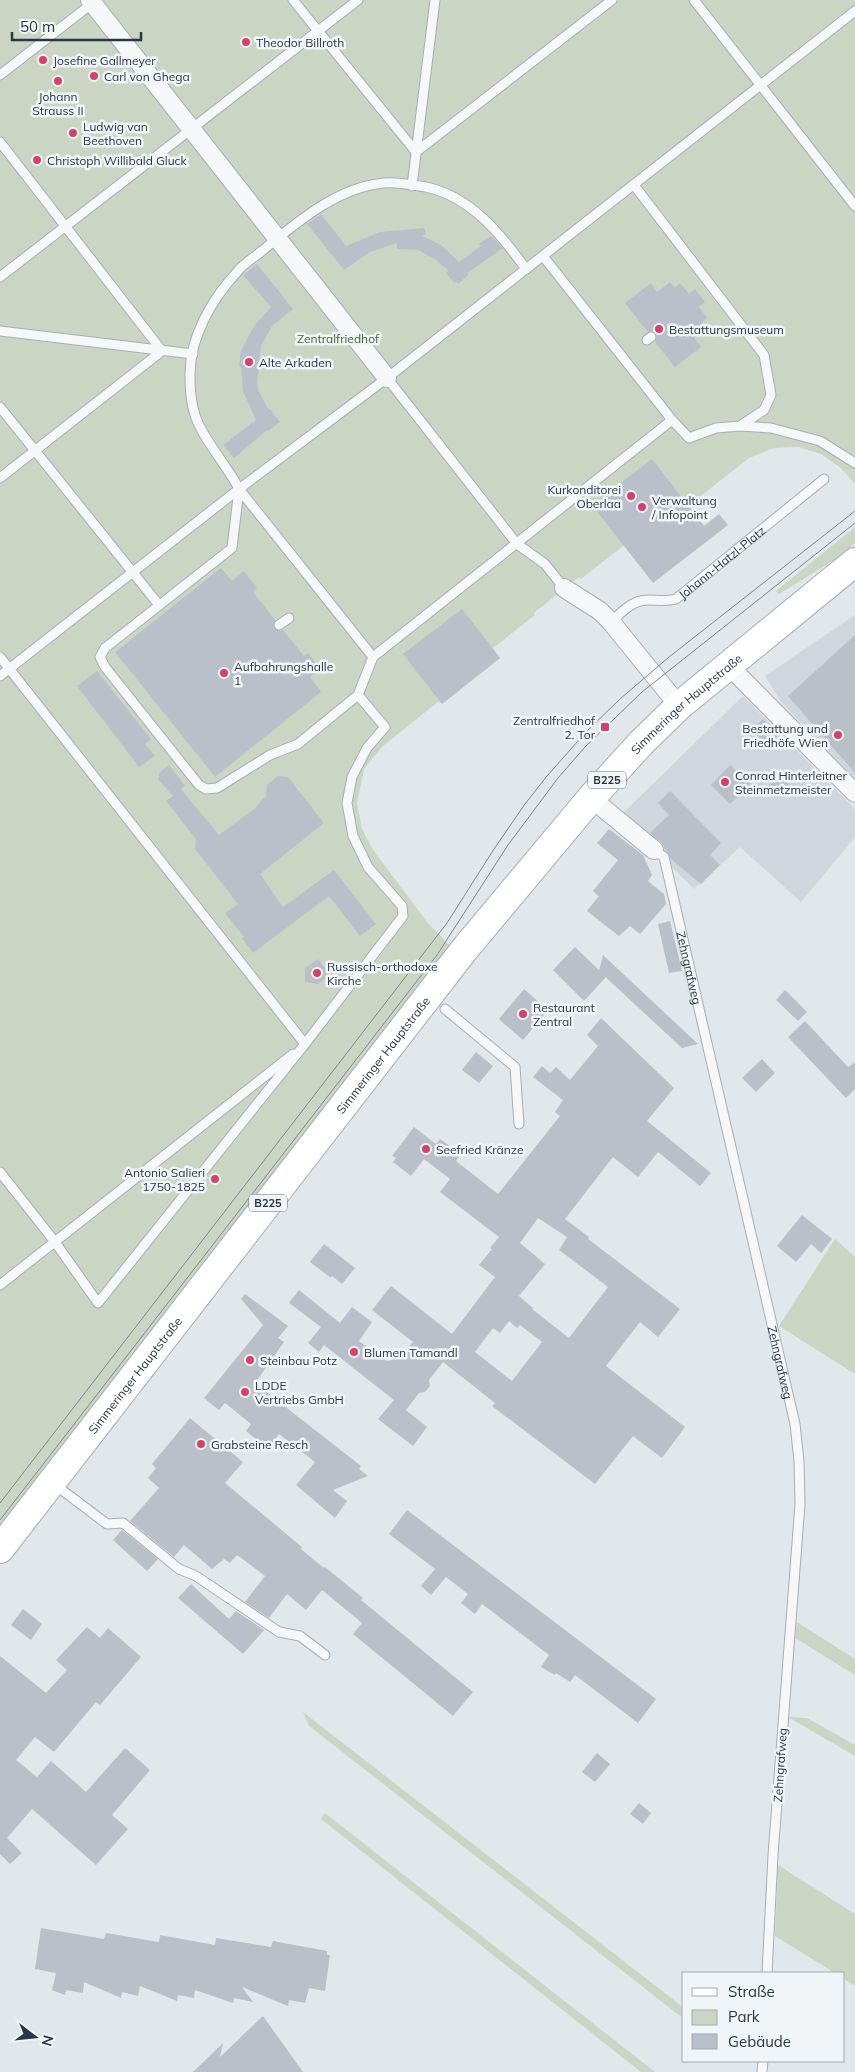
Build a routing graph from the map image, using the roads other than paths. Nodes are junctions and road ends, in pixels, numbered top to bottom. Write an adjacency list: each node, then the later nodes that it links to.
1 (293, 0): 8 (lane)
2 (358, 0): 8 (lane)
3 (434, 0): 13 (lane)
4 (612, 0): 13 (lane)
5 (694, 0): 10 (lane)
6 (93, 1): 9 (lane); 11 (street)
7 (855, 11): 10 (lane)
8 (318, 32): 11 (lane); 13 (lane)
9 (0, 75)
10 (761, 85): 14 (lane); 16 (lane)
11 (191, 129): 17 (lane); 18 (street)
12 (0, 142): 17 (lane)
13 (416, 152): 15 (lane)
14 (634, 185): 19 (lane); 28 (lane)
15 (412, 186): 18 (lane); 20 (lane)
16 (855, 206)
17 (65, 226): 21 (lane); 23 (lane)
18 (277, 238): 24 (lane); 25 (street)
19 (542, 256): 20 (lane); 27 (lane)
20 (526, 269): 25 (lane)
21 (0, 277)
22 (0, 331): 23 (lane)
23 (162, 351): 24 (lane); 29 (lane)
24 (193, 354): 33 (lane)
25 (387, 378): 33 (lane); 34 (lane)
26 (0, 407): 29 (lane)
27 (672, 420): 28 (lane); 34 (lane)
28 (740, 426): 30 (lane)
29 (35, 451): 31 (lane); 36 (lane)
30 (855, 463)
31 (0, 478)
32 (824, 479): 40 (lane, Johann-Hatzl-Platz)
33 (239, 489): 36 (lane); 38 (lane); 43 (lane)
34 (517, 544): 37 (lane); 43 (lane)
35 (855, 562): 44 (main road, Simmeringer Hauptstraße / B225)
36 (132, 573): 38 (lane); 45 (lane)
37 (564, 588): 40 (street)
38 (159, 605): 47 (lane)
39 (289, 618): 41 (lane)
40 (611, 622): 48 (street)
41 (279, 625)
42 (0, 657): 45 (lane)
43 (374, 657): 47 (lane)
44 (728, 666): 48 (main road, Simmeringer Hauptstraße / B225); 49 (street)
45 (10, 669): 46 (lane); 53 (lane)
46 (0, 676)
47 (358, 695): 53 (lane)
48 (679, 706): 50 (main road, Simmeringer Hauptstraße / B225)
49 (855, 793)
50 (591, 798): 51 (street, Zehngrafweg); 58 (main road, Simmeringer Hauptstraße / B225)
51 (654, 850): 61 (lane, Zehngrafweg)
52 (445, 1009): 54 (lane)
53 (305, 1044): 56 (lane); 56 (lane)
54 (518, 1124)
55 (0, 1172): 56 (lane)
56 (55, 1242): 57 (lane)
57 (0, 1285)
58 (52, 1482): 59 (main road, Simmeringer Hauptstraße / B225); 60 (lane)
59 (0, 1548)
60 (325, 1655)
61 (767, 1972)

